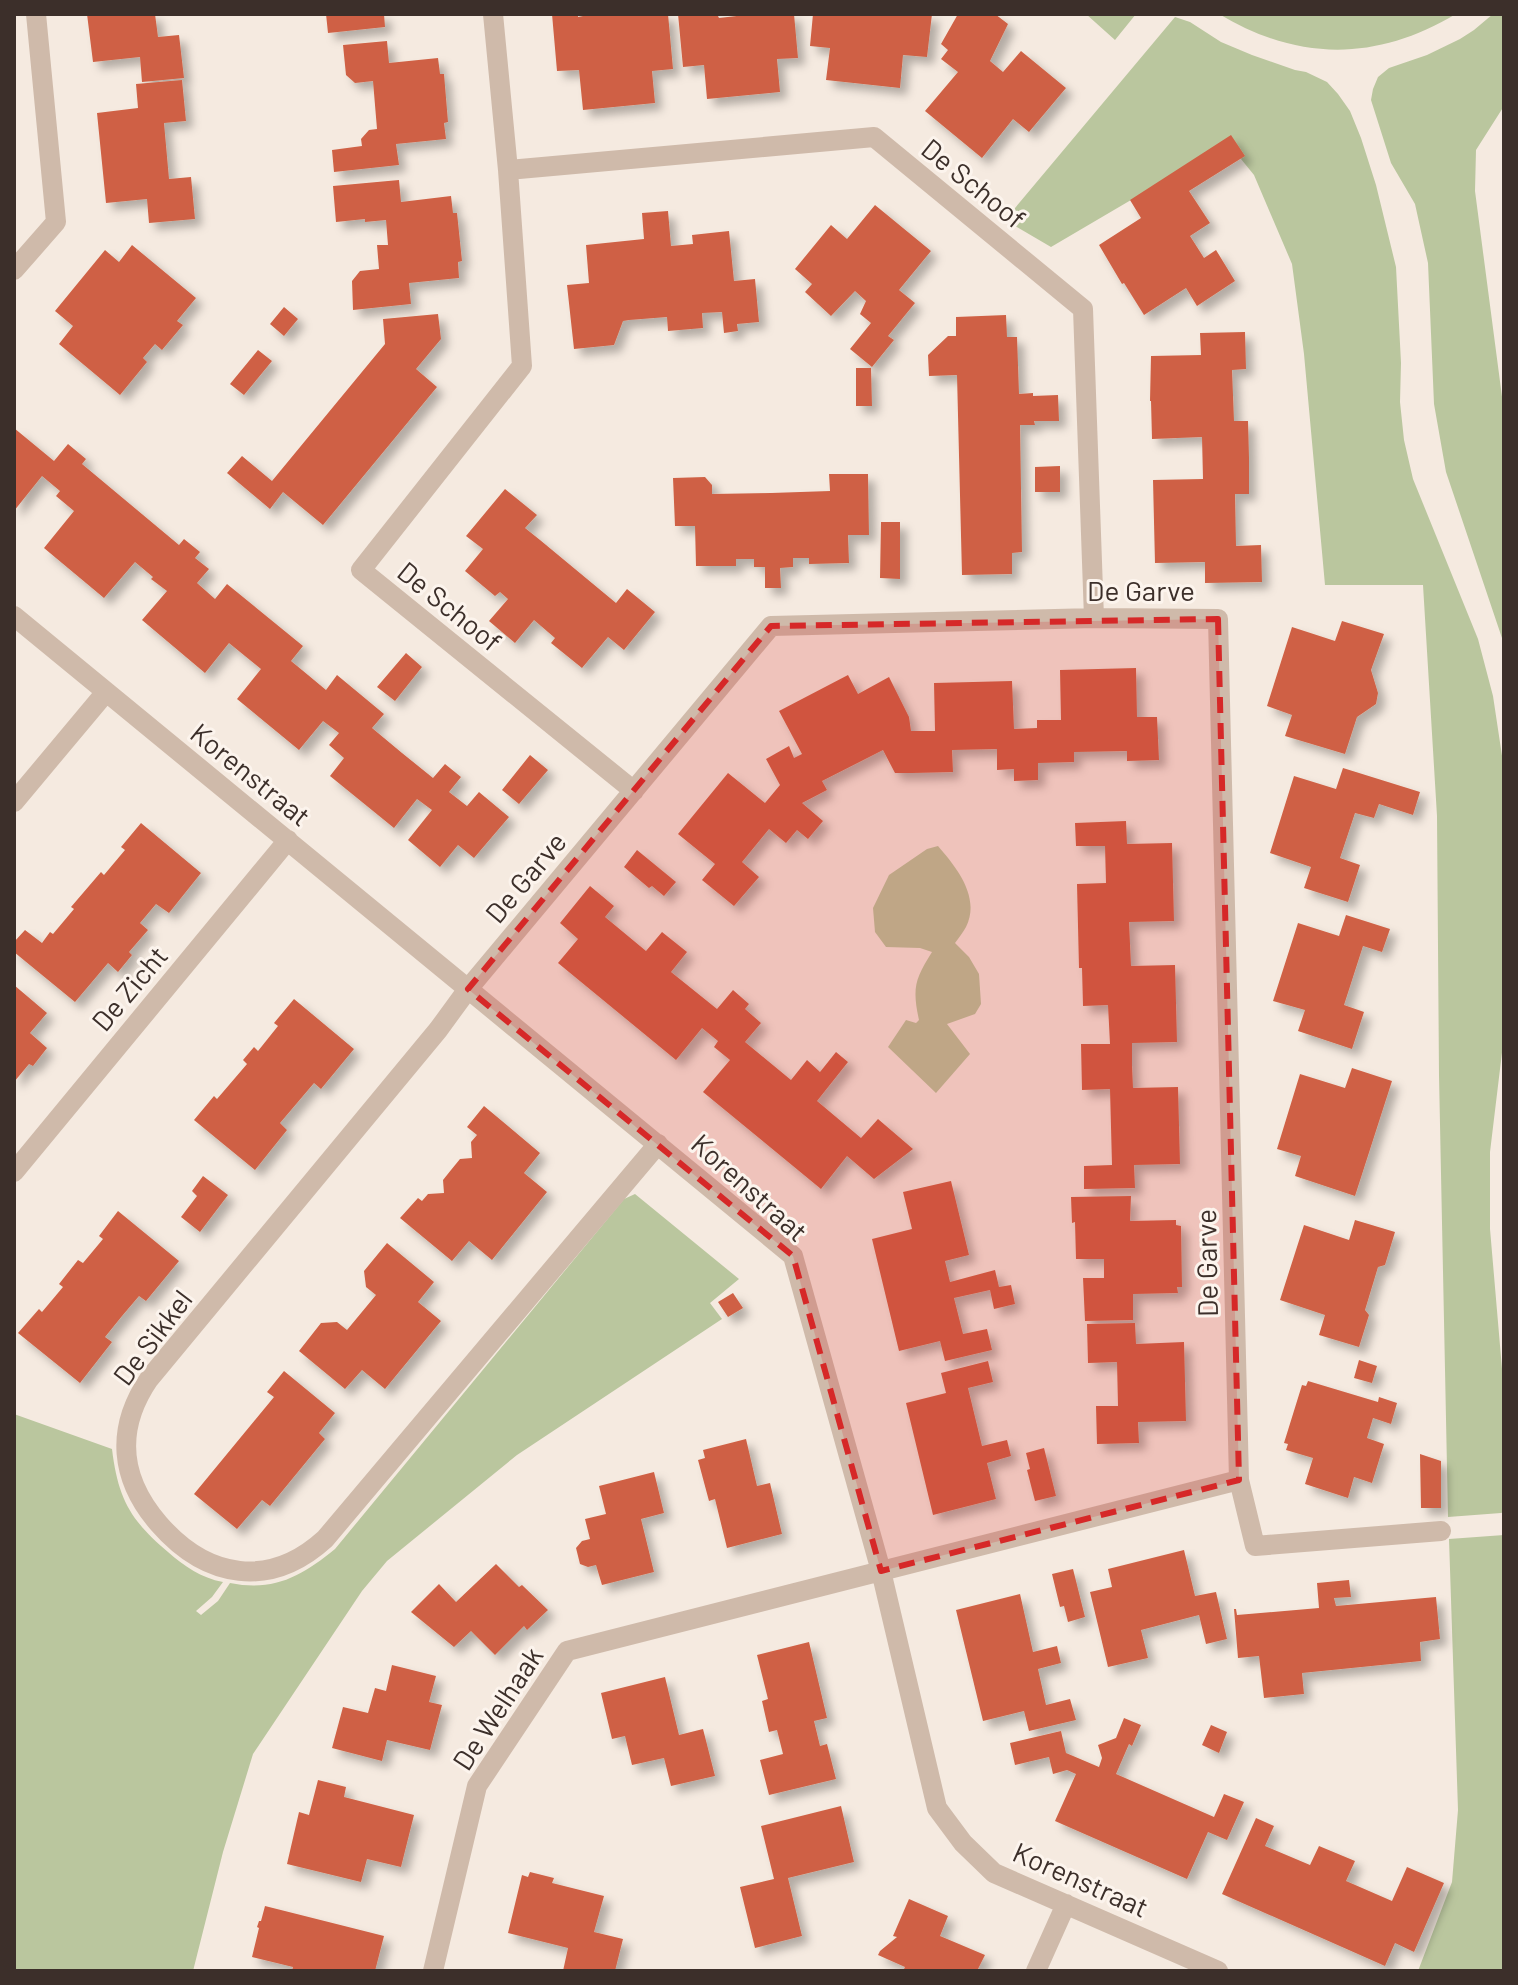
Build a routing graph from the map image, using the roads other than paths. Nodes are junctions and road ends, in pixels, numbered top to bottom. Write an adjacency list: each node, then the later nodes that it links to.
1 (36, 14): 4 (street)
2 (493, 14): 3 (street, De Schoof)
3 (508, 170): 6 (street, De Schoof); 8 (street, De Schoof)
4 (14, 270)
5 (14, 616): 7 (street, Korenstraat)
6 (1094, 618): 8 (street, De Garve); 14 (street, De Garve)
7 (106, 692): 9 (street); 10 (street, Korenstraat)
8 (634, 791): 11 (street, De Garve)
9 (14, 802)
10 (288, 840): 11 (street, Korenstraat); 13 (street, De Zicht)
11 (468, 989): 12 (street, Korenstraat); 12 (street, De Sikkel)
12 (658, 1144): 16 (street, Korenstraat)
13 (14, 1172)
14 (1239, 1480): 15 (street, De Garve); 16 (street)
15 (1441, 1531)
16 (881, 1571): 17 (street, Korenstraat); 18 (street, De Welhaak)
17 (1066, 1904): 19 (street); 20 (street, Korenstraat)
18 (433, 1971)
19 (1036, 1971)
20 (1218, 1971)

